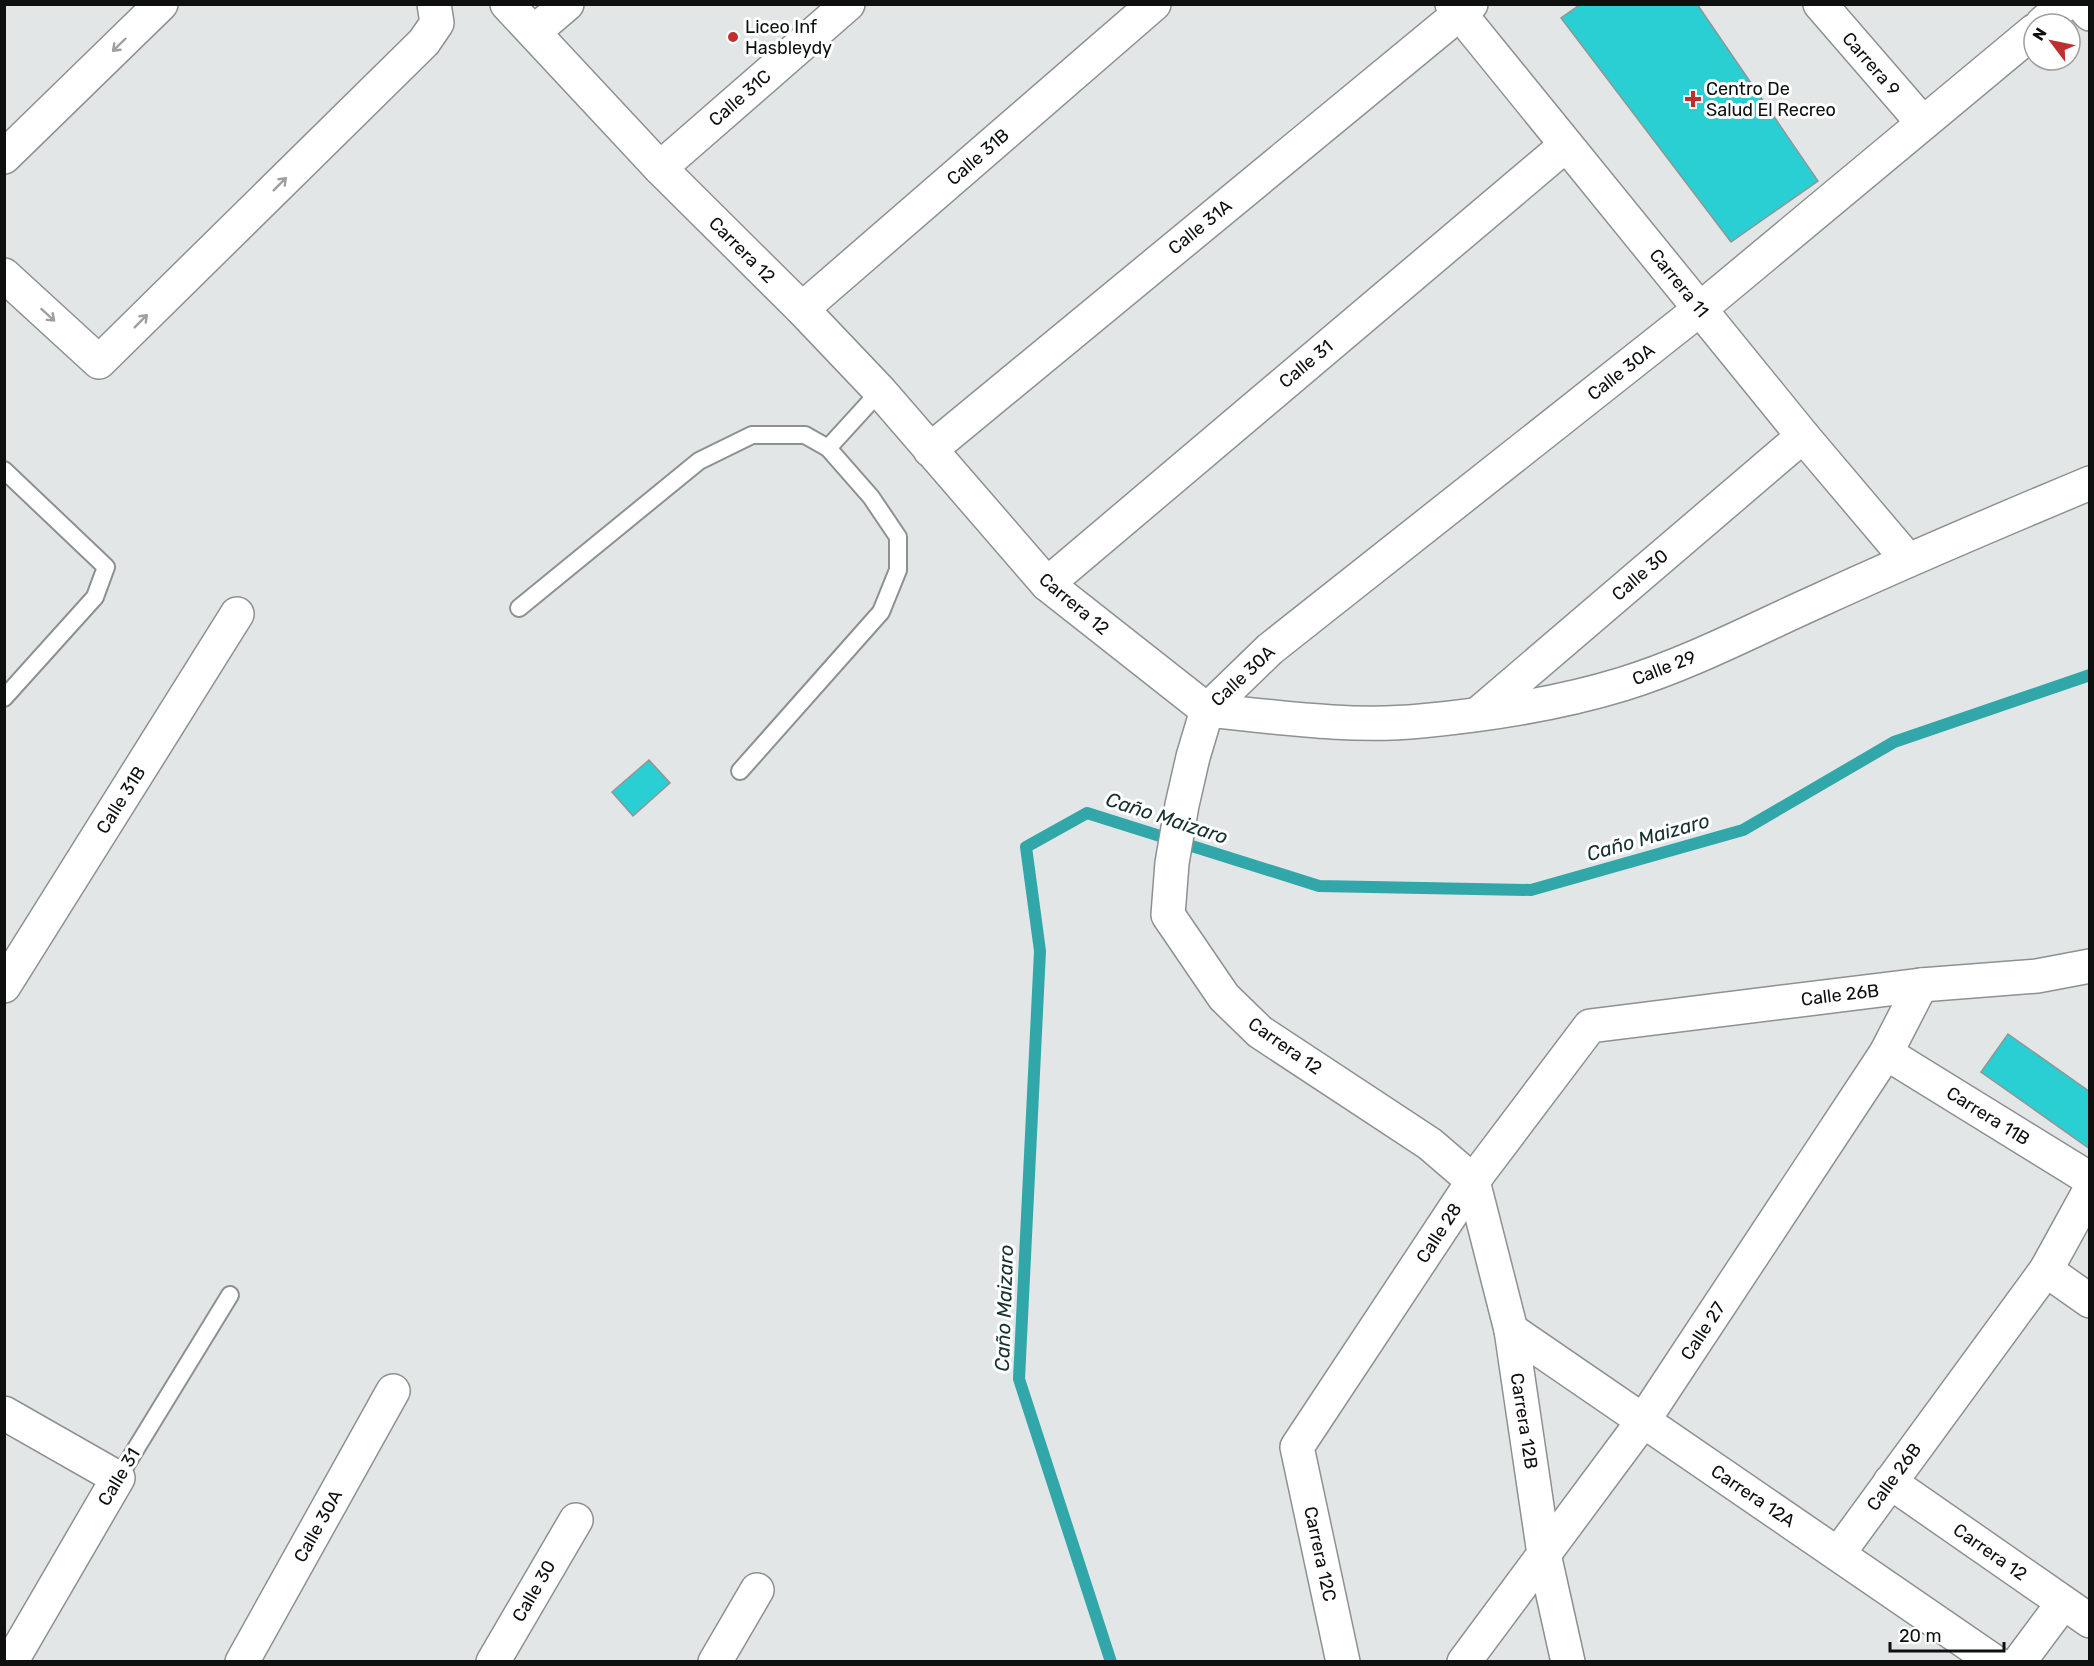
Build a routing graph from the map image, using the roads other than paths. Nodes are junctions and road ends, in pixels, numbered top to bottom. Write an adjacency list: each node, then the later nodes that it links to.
1 (161, 4): 15 (street, one-way to 15)
2 (434, 4): 17 (street, one-way to 2)
3 (507, 4): 11 (street, Carrera 12)
4 (567, 4): 11 (street)
5 (848, 4): 16 (street, Calle 31C)
6 (1154, 4): 18 (street, Calle 31B)
7 (1820, 4): 13 (street, Carrera 9)
8 (2081, 4): 10 (street)
9 (1461, 8): 14 (street, Carrera 11); 23 (street, Calle 31A)
10 (2090, 14)
11 (534, 32): 16 (street, Carrera 12)
12 (2022, 40): 13 (street, Calle 30A)
13 (1923, 123): 19 (street, Calle 30A)
14 (1566, 145): 19 (street, Carrera 11); 27 (street, Calle 31)
15 (4, 157)
16 (660, 168): 18 (street, Carrera 12)
17 (4, 275)
18 (802, 309): 20 (street, Carrera 12)
19 (1700, 309): 21 (street, Carrera 11); 31 (street, Calle 30A)
20 (880, 391): 22 (lane); 23 (street, Carrera 12)
21 (1803, 436): 26 (street, Carrera 11); 32 (street, Calle 30)
22 (828, 448): 28 (lane); 33 (lane)
23 (930, 450): 27 (street, Carrera 12)
24 (4, 470): 30 (lane)
25 (2090, 483): 26 (street, Calle 29)
26 (1908, 560): 32 (street, Calle 29)
27 (1047, 584): 31 (street, Carrera 12)
28 (519, 608)
29 (237, 614): 36 (street, Calle 31B)
30 (4, 698)
31 (1207, 710): 32 (street, Calle 29); 40 (street, Carrera 12)
32 (1478, 715)
33 (740, 771)
34 (2090, 966): 35 (street, Calle 26B)
35 (1921, 985): 37 (street, Calle 26B); 38 (street, Calle 27)
36 (4, 986)
37 (1590, 1026): 40 (street, Calle 28)
38 (1886, 1053): 39 (street, Carrera 11B); 48 (street, Calle 27)
39 (2090, 1179)
40 (1473, 1181): 45 (street, Carrera 12B); 49 (street, Calle 28)
41 (2090, 1190): 42 (street, Calle 26B)
42 (2046, 1270): 44 (street); 51 (street, Calle 26B)
43 (230, 1295): 50 (lane, Calle 31)
44 (2090, 1300)
45 (1511, 1330): 48 (street, Carrera 12A); 53 (street, Carrera 12B)
46 (393, 1392): 59 (street, Calle 30A)
47 (4, 1413): 50 (street)
48 (1643, 1422): 53 (street, Calle 27); 54 (street, Carrera 12A)
49 (1297, 1447): 62 (street, Carrera 12C)
50 (118, 1478): 58 (street, Calle 31)
51 (1890, 1482): 54 (street, Calle 26B); 56 (street, Carrera 12)
52 (576, 1520): 60 (street, Calle 30)
53 (1544, 1554): 63 (street, Calle 27); 64 (street, Carrera 12B)
54 (1838, 1554): 65 (street, Carrera 12A)
55 (757, 1590): 61 (street)
56 (2062, 1603): 57 (street, Carrera 12); 66 (street)
57 (2090, 1622)
58 (20, 1653)
59 (242, 1662)
60 (493, 1662)
61 (714, 1662)
62 (1343, 1662)
63 (1464, 1662)
64 (1568, 1662)
65 (1995, 1662)
66 (2019, 1662)

